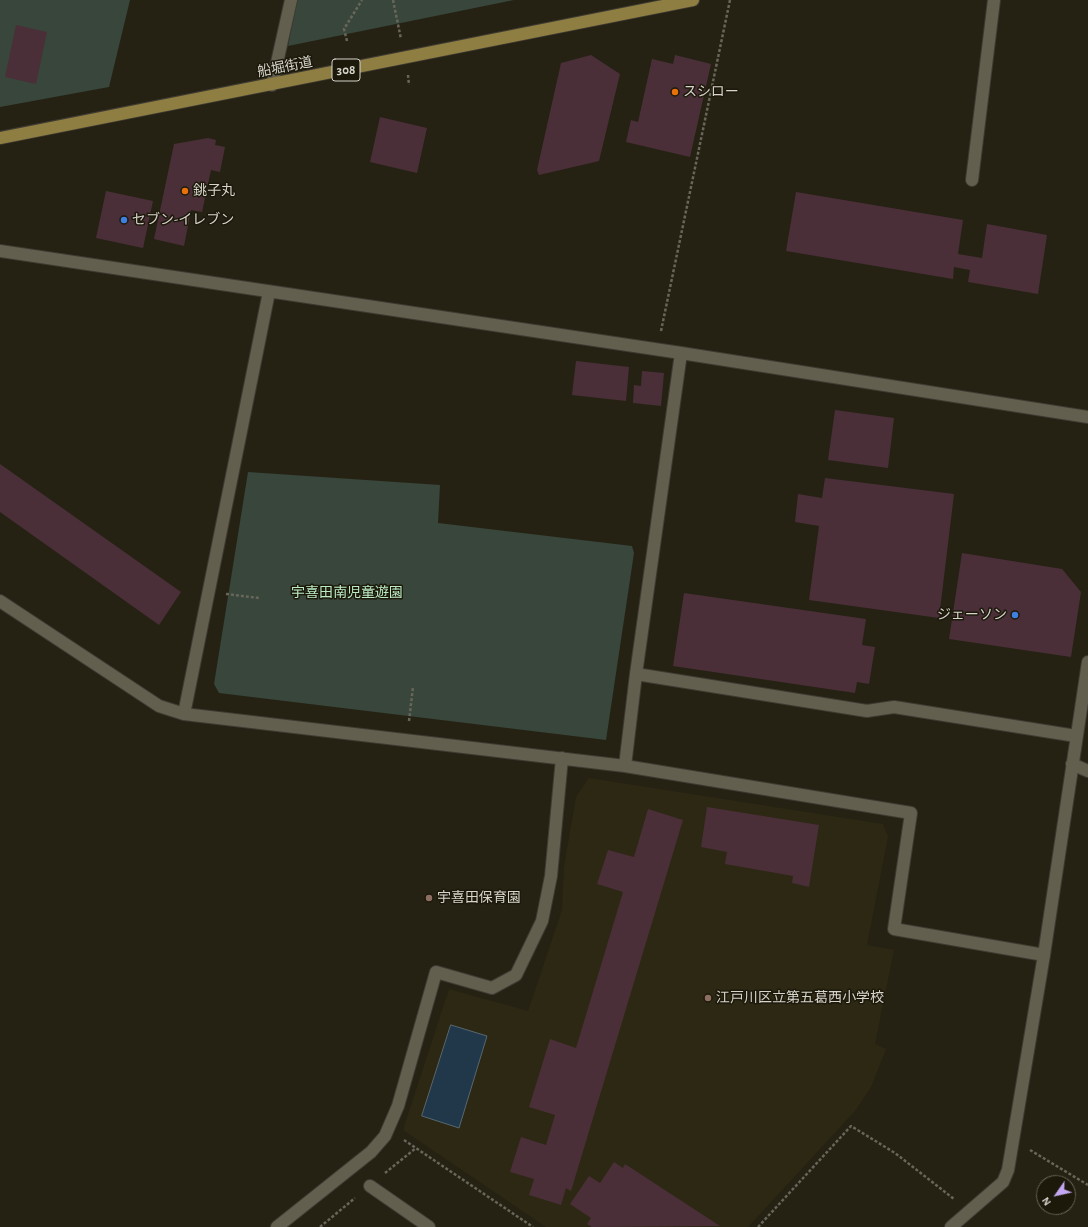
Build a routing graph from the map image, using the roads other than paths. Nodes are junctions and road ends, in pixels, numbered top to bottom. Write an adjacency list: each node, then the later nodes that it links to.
1 (291, 0): 4 (street)
2 (693, 0): 4 (main road, 船堀街道 / 308)
3 (994, 0): 6 (street)
4 (272, 85): 5 (main road, 船堀街道 / 308)
5 (0, 138)
6 (972, 180)
7 (0, 251): 8 (street)
8 (269, 292): 9 (street); 14 (street)
9 (681, 353): 10 (street); 13 (street)
10 (1088, 417)
11 (0, 601): 14 (street)
12 (1088, 662): 15 (street)
13 (636, 674): 15 (street); 18 (street)
14 (184, 714): 16 (street)
15 (1076, 736): 17 (street)
16 (562, 758): 18 (street); 22 (street)
17 (1072, 764): 19 (street); 20 (street)
18 (625, 766): 20 (street)
19 (1088, 771)
20 (1044, 955): 24 (street)
21 (370, 1186): 23 (street)
22 (277, 1227)
23 (430, 1227)
24 (951, 1227)

